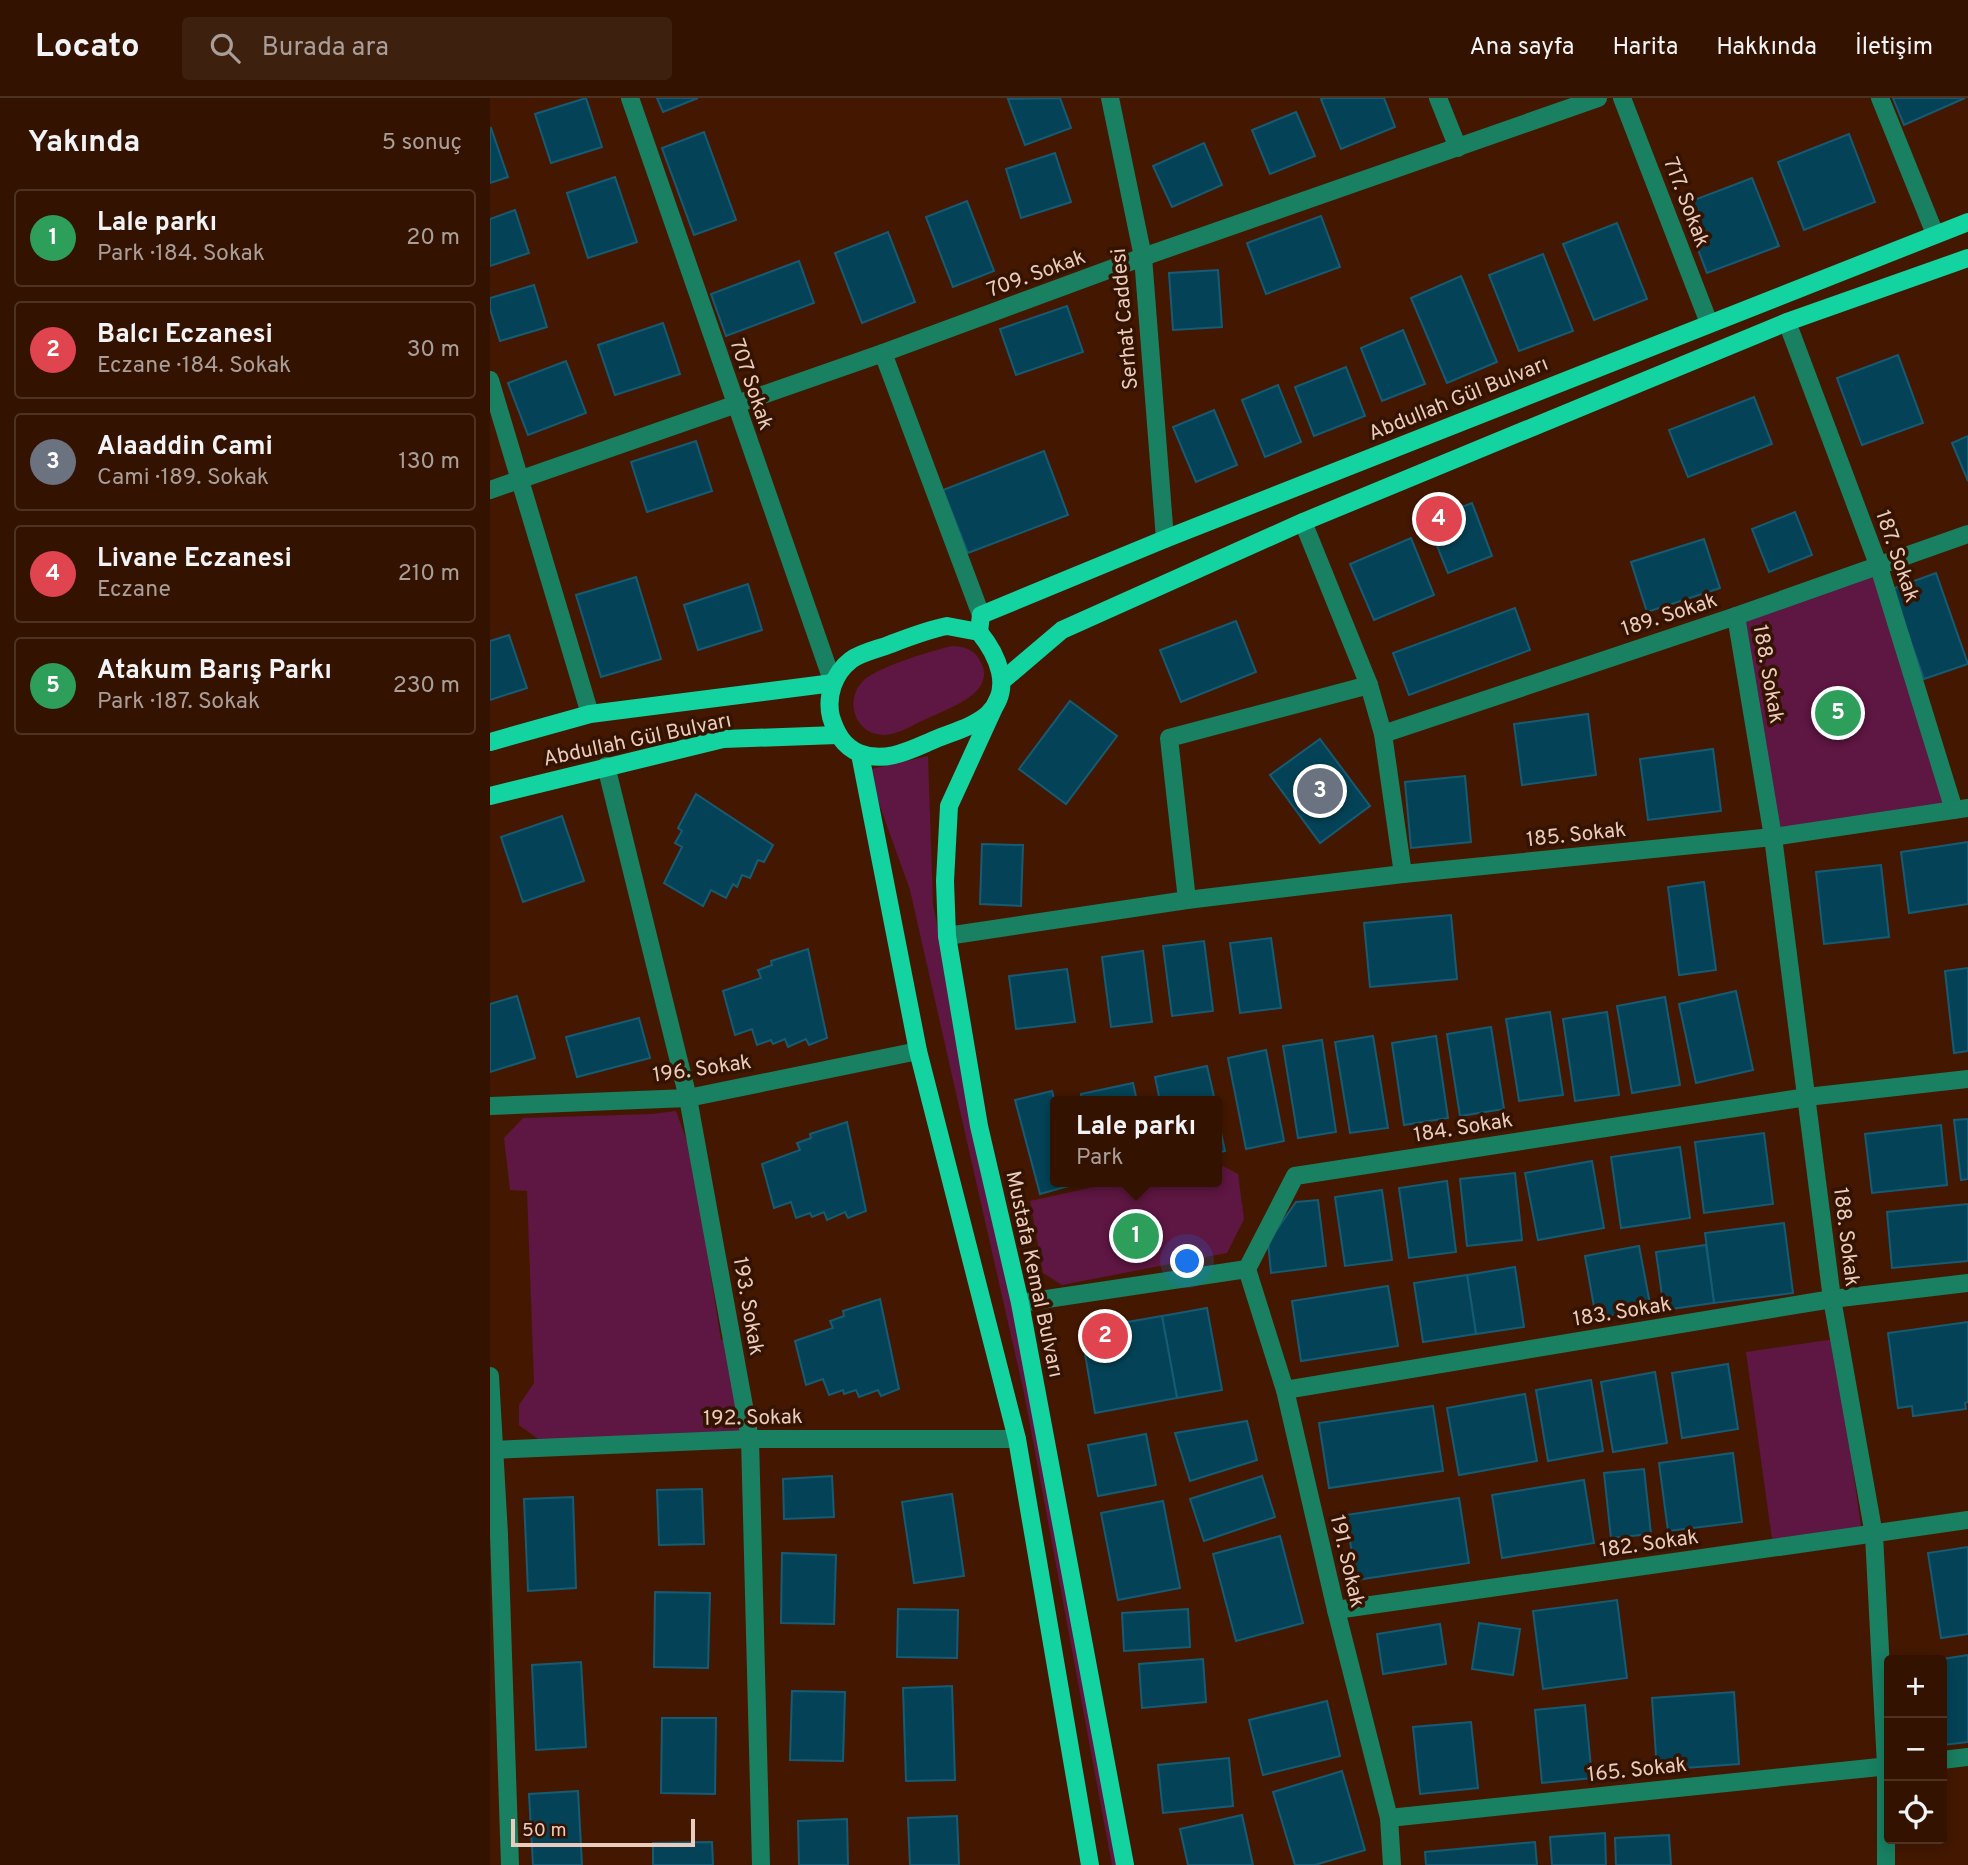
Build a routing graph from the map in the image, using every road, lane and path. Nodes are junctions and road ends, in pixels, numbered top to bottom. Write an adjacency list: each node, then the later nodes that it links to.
1 (630, 98): 16 (street, 707 Sokak)
2 (1110, 98): 10 (street, Serhat Caddesi)
3 (1438, 98): 7 (street)
4 (1598, 98): 7 (street, 709. Sokak)
5 (1622, 98): 13 (street, 717. Sokak)
6 (1880, 98): 9 (street)
7 (1458, 148): 10 (street, 709. Sokak)
8 (1968, 222): 9 (main road, Abdullah Gül Bulvarı)
9 (1935, 234): 13 (main road, Abdullah Gül Bulvarı)
10 (1143, 257): 14 (street, 709. Sokak); 21 (street, Serhat Caddesi)
11 (1968, 258): 12 (main road)
12 (1787, 321): 19 (main road); 22 (street, 187. Sokak)
13 (1709, 323): 21 (main road, Abdullah Gül Bulvarı)
14 (883, 353): 16 (street, 709. Sokak); 24 (street)
15 (490, 380): 17 (street)
16 (735, 405): 17 (street, 709. Sokak); 25 (street, 707 Sokak)
17 (521, 479): 18 (street, 709. Sokak); 28 (street)
18 (490, 490)
19 (1303, 522): 26 (street); 27 (main road)
20 (1968, 534): 22 (street, 189. Sokak)
21 (1165, 539): 24 (main road, Abdullah Gül Bulvarı)
22 (1879, 567): 23 (street, 189. Sokak); 35 (street, 187. Sokak)
23 (1736, 616): 29 (street, 189. Sokak); 36 (street, 188. Sokak)
24 (980, 624): 25 (main road); 27 (main road)
25 (833, 683): 28 (main road, Abdullah Gül Bulvarı); 30 (main road)
26 (1369, 685): 29 (street); 38 (street)
27 (1000, 690): 32 (main road); 39 (main road, Mustafa Kemal Bulvarı)
28 (590, 714): 31 (main road, Abdullah Gül Bulvarı)
29 (1383, 734): 37 (street)
30 (837, 735): 32 (main road); 33 (main road, Abdullah Gül Bulvarı)
31 (490, 742)
32 (860, 754): 40 (main road)
33 (606, 766): 34 (main road, Abdullah Gül Bulvarı); 43 (street, 193. Sokak)
34 (490, 796)
35 (1961, 809): 36 (street, 185. Sokak)
36 (1773, 836): 37 (street, 185. Sokak); 42 (street, 188. Sokak)
37 (1403, 874): 38 (street, 185. Sokak)
38 (1187, 900): 39 (street, 185. Sokak)
39 (947, 936): 49 (main road, Mustafa Kemal Bulvarı)
40 (918, 1051): 43 (street, 196. Sokak); 53 (main road)
41 (1968, 1079): 42 (street, 184. Sokak)
42 (1807, 1097): 46 (street, 184. Sokak); 48 (street, 188. Sokak)
43 (688, 1098): 44 (street, 196. Sokak); 52 (street, 193. Sokak)
44 (490, 1106): 45 (street)
45 (490, 1112)
46 (1247, 1269): 49 (street); 51 (street, 191. Sokak)
47 (1968, 1283): 48 (street, 183. Sokak)
48 (1832, 1299): 51 (street, 183. Sokak); 56 (street, 188. Sokak)
49 (1020, 1303): 67 (main road, Mustafa Kemal Bulvarı)
50 (490, 1376): 54 (street)
51 (1285, 1390): 57 (street, 191. Sokak)
52 (750, 1439): 53 (street, 192. Sokak); 54 (street, 192. Sokak); 65 (street, 193. Sokak)
53 (1017, 1439): 66 (main road)
54 (492, 1450): 64 (street)
55 (1968, 1520): 56 (street, 182. Sokak)
56 (1874, 1535): 57 (street, 182. Sokak); 58 (street, 188. Sokak)
57 (1336, 1609): 63 (street, 191. Sokak)
58 (1885, 1718)
59 (1968, 1757): 60 (street)
60 (1947, 1759)
61 (1884, 1766): 63 (street, 165. Sokak)
62 (1888, 1781): 69 (street, 188. Sokak)
63 (1389, 1818): 68 (street, 191. Sokak)
64 (510, 1865)
65 (761, 1865)
66 (1090, 1865)
67 (1125, 1865)
68 (1392, 1865)
69 (1886, 1865)

